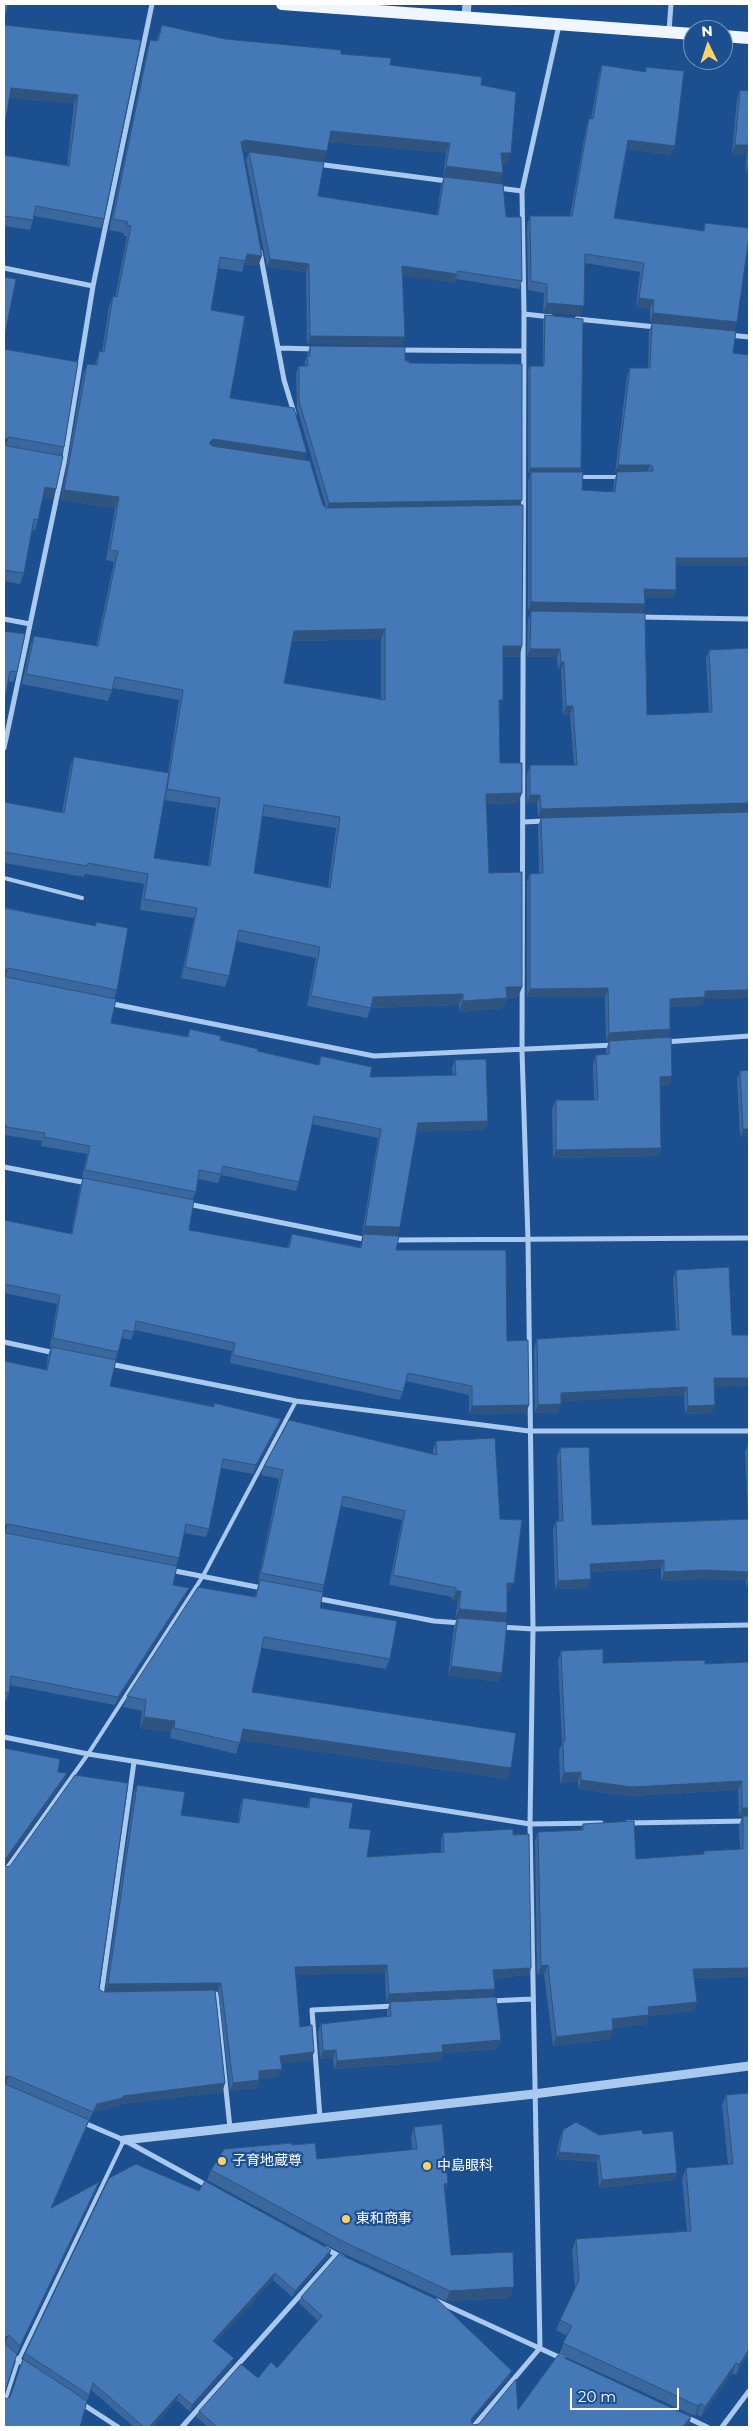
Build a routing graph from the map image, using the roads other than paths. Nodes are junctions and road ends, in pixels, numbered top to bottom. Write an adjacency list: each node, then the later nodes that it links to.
1 (152, 4): 16 (street)
2 (282, 4): 4 (main road)
3 (671, 4): 6 (street)
4 (466, 10): 5 (main road)
5 (559, 24): 6 (main road); 13 (street)
6 (669, 32): 7 (main road)
7 (683, 33)
8 (733, 37): 9 (main road)
9 (749, 38)
10 (309, 163): 11 (street)
11 (454, 182)
12 (493, 187): 13 (street)
13 (522, 191): 17 (street)
14 (258, 242): 23 (street)
15 (4, 268): 16 (street)
16 (93, 286): 29 (street)
17 (524, 314): 18 (street); 26 (street)
18 (554, 317)
19 (573, 319): 20 (street)
20 (661, 328)
21 (720, 334): 22 (street)
22 (749, 337)
23 (278, 348): 24 (street); 27 (street)
24 (317, 349)
25 (386, 350): 26 (street)
26 (524, 351): 30 (street)
27 (297, 424)
28 (56, 461): 29 (street)
29 (64, 462): 41 (street)
30 (524, 477): 31 (lane); 35 (street)
31 (533, 477)
32 (571, 477): 33 (lane)
33 (628, 477)
34 (514, 511): 35 (street)
35 (524, 511): 36 (street)
36 (523, 615): 37 (street); 44 (street)
37 (533, 615)
38 (631, 617): 40 (street)
39 (4, 618): 41 (street)
40 (749, 619)
41 (30, 624): 42 (street)
42 (4, 748)
43 (552, 821): 44 (street)
44 (523, 822): 51 (street)
45 (4, 878): 46 (lane)
46 (82, 898)
47 (101, 1001): 51 (street)
48 (749, 1036): 49 (street)
49 (660, 1042)
50 (621, 1044): 51 (street)
51 (522, 1050): 58 (street)
52 (4, 1167): 53 (street)
53 (90, 1184)
54 (186, 1203): 56 (street)
55 (749, 1238): 58 (street)
56 (378, 1240)
57 (388, 1240): 58 (street)
58 (528, 1240): 63 (street)
59 (4, 1342): 60 (street)
60 (62, 1354)
61 (101, 1362): 62 (street)
62 (296, 1401): 63 (street); 66 (lane)
63 (529, 1431): 64 (street); 72 (street)
64 (749, 1431)
65 (165, 1568): 66 (street)
66 (203, 1576): 67 (street); 74 (lane)
67 (271, 1589)
68 (309, 1597): 69 (street)
69 (473, 1624)
70 (749, 1625): 72 (street)
71 (493, 1626): 72 (street)
72 (532, 1630): 79 (street)
73 (4, 1737): 74 (street)
74 (88, 1754): 75 (street); 80 (lane)
75 (134, 1762): 79 (street); 82 (street)
76 (749, 1821): 78 (street)
77 (610, 1823): 79 (street)
78 (620, 1823)
79 (530, 1824): 83 (street)
80 (4, 1872)
81 (206, 1994): 90 (street)
82 (110, 1996)
83 (532, 1999): 84 (street); 87 (street)
84 (484, 2002)
85 (398, 2006): 89 (street)
86 (749, 2066): 87 (street)
87 (534, 2094): 89 (street); 98 (street)
88 (72, 2118): 91 (street)
89 (320, 2118): 90 (street)
90 (230, 2128): 91 (street)
91 (124, 2140): 92 (street); 99 (lane)
92 (217, 2190)
93 (319, 2246): 94 (street)
94 (336, 2255): 95 (street); 107 (street)
95 (345, 2259)
96 (434, 2300): 98 (street)
97 (4, 2348): 99 (street)
98 (540, 2348): 100 (street); 108 (street)
99 (18, 2361): 101 (street); 104 (lane)
100 (567, 2361)
101 (35, 2372)
102 (749, 2391): 110 (street)
103 (76, 2400): 106 (street)
104 (4, 2404)
105 (681, 2415): 109 (street)
106 (118, 2427)
107 (182, 2427)
108 (473, 2427)
109 (707, 2427)
110 (722, 2427)

